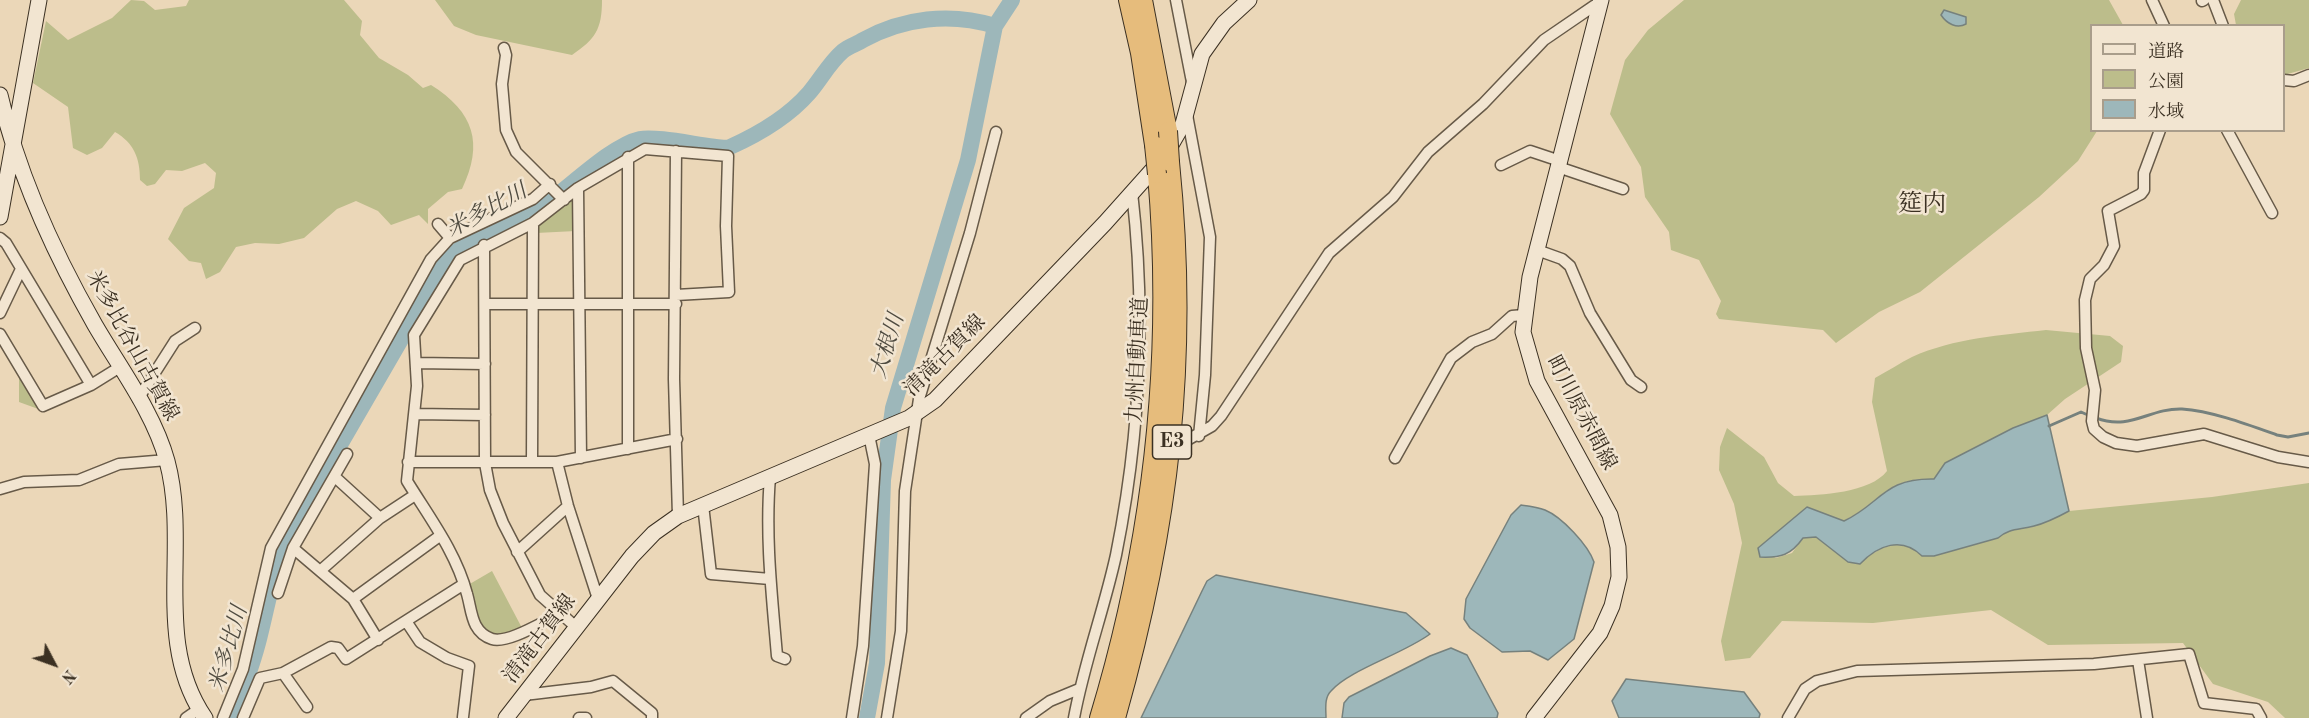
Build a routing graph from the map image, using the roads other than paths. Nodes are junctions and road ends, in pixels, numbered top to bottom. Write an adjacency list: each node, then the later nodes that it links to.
1 (39, 0): 21 (main road)
2 (1128, 0): 26 (highway, 九州自動車道 / E3, bridge)
3 (1143, 0): 26 (highway, 九州自動車道 / E3, bridge)
4 (1176, 0): 15 (street)
5 (1249, 0): 15 (main road, 清滝古賀線)
6 (2165, 0): 9 (street)
7 (2206, 0): 11 (street)
8 (1601, 1): 17 (street); 24 (main road, 町川原赤間線)
9 (2154, 2): 10 (street)
10 (2163, 24)
11 (2222, 24)
12 (504, 48): 27 (street)
13 (2309, 75): 14 (street)
14 (2285, 80)
15 (1192, 82): 17 (main road, 清滝古賀線)
16 (0, 95): 21 (main road, 米多比谷山古賀線)
17 (1186, 111): 30 (main road, 清滝古賀線)
18 (996, 132): 60 (street)
19 (2159, 132): 74 (street)
20 (2228, 132): 33 (street)
21 (13, 144): 31 (main road); 34 (main road, 米多比谷山古賀線)
22 (676, 151): 23 (street); 43 (street); 43 (street)
23 (628, 157): 28 (street); 47 (street)
24 (1559, 164): 25 (street); 29 (street); 41 (main road, 町川原赤間線)
25 (1501, 165)
26 (1164, 168): 115 (highway, 九州自動車道 / E3); 116 (highway, 九州自動車道 / E3)
27 (550, 184): 32 (street); 39 (street)
28 (578, 188): 32 (street); 46 (street)
29 (1623, 189)
30 (1132, 192): 60 (main road, 清滝古賀線); 62 (street)
31 (4, 193): 34 (main road); 35 (main road)
32 (564, 200): 36 (street)
33 (2272, 213)
34 (40, 216): 54 (main road, 米多比谷山古賀線)
35 (0, 217)
36 (533, 223): 40 (street); 45 (street)
37 (438, 224): 39 (street)
38 (0, 238): 42 (street)
39 (450, 238): 104 (street)
40 (484, 245): 44 (street); 52 (street)
41 (1537, 250): 49 (main road, 町川原赤間線); 56 (street)
42 (21, 269): 48 (street); 55 (street)
43 (676, 300): 47 (street); 63 (street)
44 (485, 303): 45 (street); 53 (street)
45 (533, 304): 46 (street); 72 (street)
46 (580, 304): 47 (street); 67 (street)
47 (628, 304): 65 (street)
48 (0, 313)
49 (1524, 315): 68 (street); 117 (main road, 町川原赤間線)
50 (195, 328): 57 (street)
51 (0, 334): 55 (street)
52 (416, 363): 53 (street); 58 (street)
53 (485, 364): 59 (street)
54 (120, 367): 55 (street); 57 (main road, 米多比谷山古賀線)
55 (91, 385)
56 (1641, 387)
57 (138, 399): 69 (main road, 米多比谷山古賀線)
58 (415, 414): 59 (street); 70 (street)
59 (485, 415): 71 (street)
60 (914, 416): 61 (main road, 清滝古賀線); 112 (street)
61 (869, 435): 76 (main road, 清滝古賀線); 111 (street)
62 (1133, 437): 64 (street); 99 (street)
63 (677, 438): 65 (street); 81 (street)
64 (1147, 438)
65 (628, 449): 67 (street)
66 (347, 454): 75 (street)
67 (581, 458): 73 (street)
68 (1395, 458)
69 (167, 460): 77 (street); 102 (main road, 米多比谷山古賀線)
70 (408, 462): 71 (street); 78 (street)
71 (485, 462): 72 (street); 85 (street)
72 (532, 462): 73 (street)
73 (556, 462): 80 (street)
74 (2309, 462)
75 (335, 477): 82 (street); 84 (street)
76 (770, 477): 79 (main road, 清滝古賀線); 87 (street)
77 (0, 489)
78 (415, 495): 82 (street); 83 (street)
79 (703, 505): 81 (main road, 清滝古賀線); 87 (street)
80 (567, 506): 85 (street); 90 (street)
81 (678, 516): 90 (main road, 清滝古賀線)
82 (380, 518): 86 (street)
83 (441, 535): 88 (street); 91 (street)
84 (293, 548): 86 (street); 89 (street)
85 (517, 552): 92 (street)
86 (320, 571): 91 (street)
87 (770, 579): 96 (street)
88 (464, 584): 92 (street); 93 (street)
89 (278, 592)
90 (598, 598): 94 (main road, 清滝古賀線)
91 (352, 599): 95 (street)
92 (560, 614): 94 (street)
93 (406, 621): 95 (street); 106 (street)
94 (576, 627): 100 (main road, 清滝古賀線)
95 (378, 640): 98 (street)
96 (785, 659)
97 (2138, 660): 118 (street); 119 (street); 120 (street)
98 (283, 673): 101 (street); 105 (street)
99 (1079, 689): 113 (street); 114 (street)
100 (524, 695): 107 (main road, 清滝古賀線); 110 (street)
101 (307, 707)
102 (202, 713): 103 (street)
103 (186, 718)
104 (223, 718)
105 (243, 718)
106 (461, 718)
107 (506, 718)
108 (579, 718): 109 (street)
109 (586, 718)
110 (652, 718)
111 (852, 718)
112 (887, 718)
113 (1026, 718)
114 (1074, 718)
115 (1099, 718)
116 (1116, 718)
117 (1534, 718)
118 (1788, 718)
119 (2147, 718)
120 (2261, 718)

